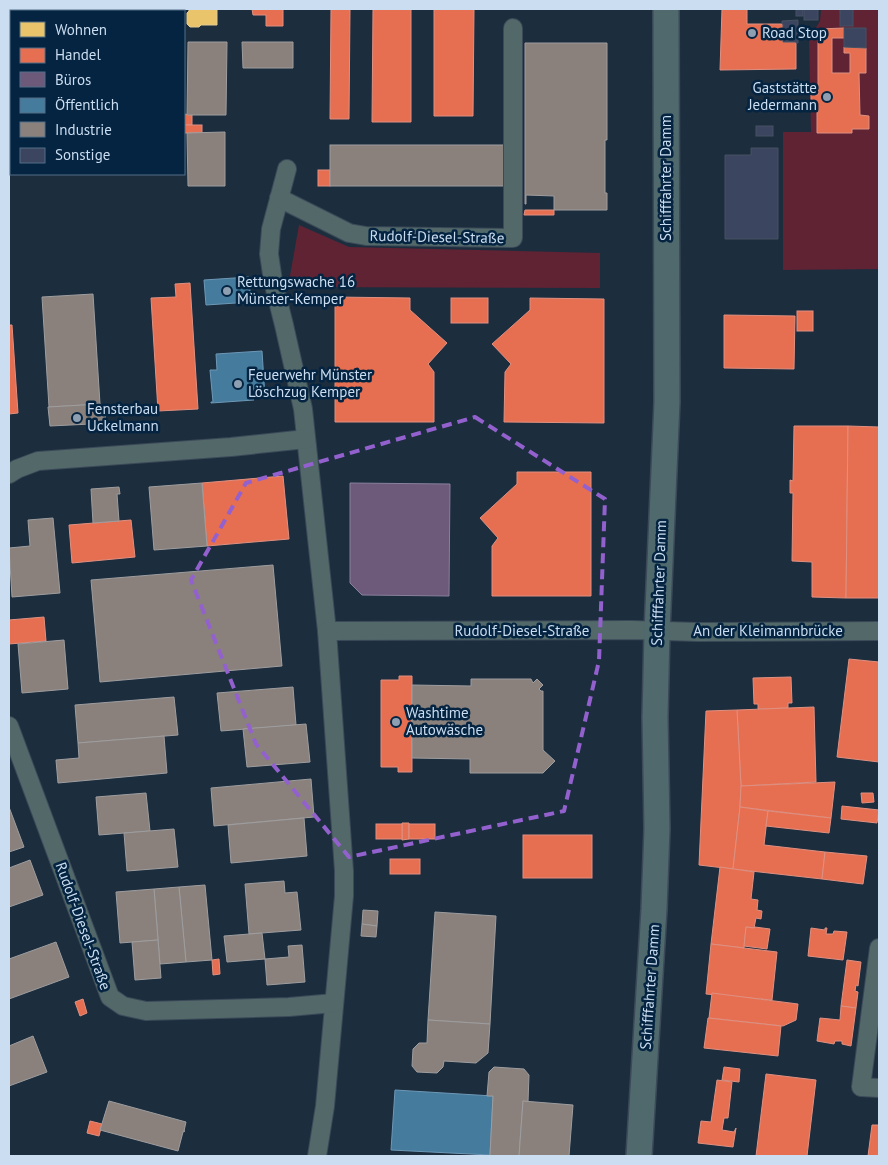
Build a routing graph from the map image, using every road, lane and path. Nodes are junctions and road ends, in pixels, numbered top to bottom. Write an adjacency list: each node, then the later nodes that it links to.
1 (666, 9): 8 (main road, Schifffahrter Damm)
2 (514, 28): 4 (street, Rudolf-Diesel-Straße)
3 (287, 169): 4 (street)
4 (279, 198): 5 (street)
5 (306, 439): 6 (street); 7 (street)
6 (9, 474)
7 (327, 631): 8 (street, Rudolf-Diesel-Straße); 12 (street)
8 (657, 631): 9 (street, An der Kleimannbrücke); 15 (main road, Schifffahrter Damm)
9 (879, 631)
10 (9, 726): 12 (street, Rudolf-Diesel-Straße)
11 (879, 948): 13 (street)
12 (334, 1004): 14 (street)
13 (879, 1088)
14 (317, 1156)
15 (639, 1156)

